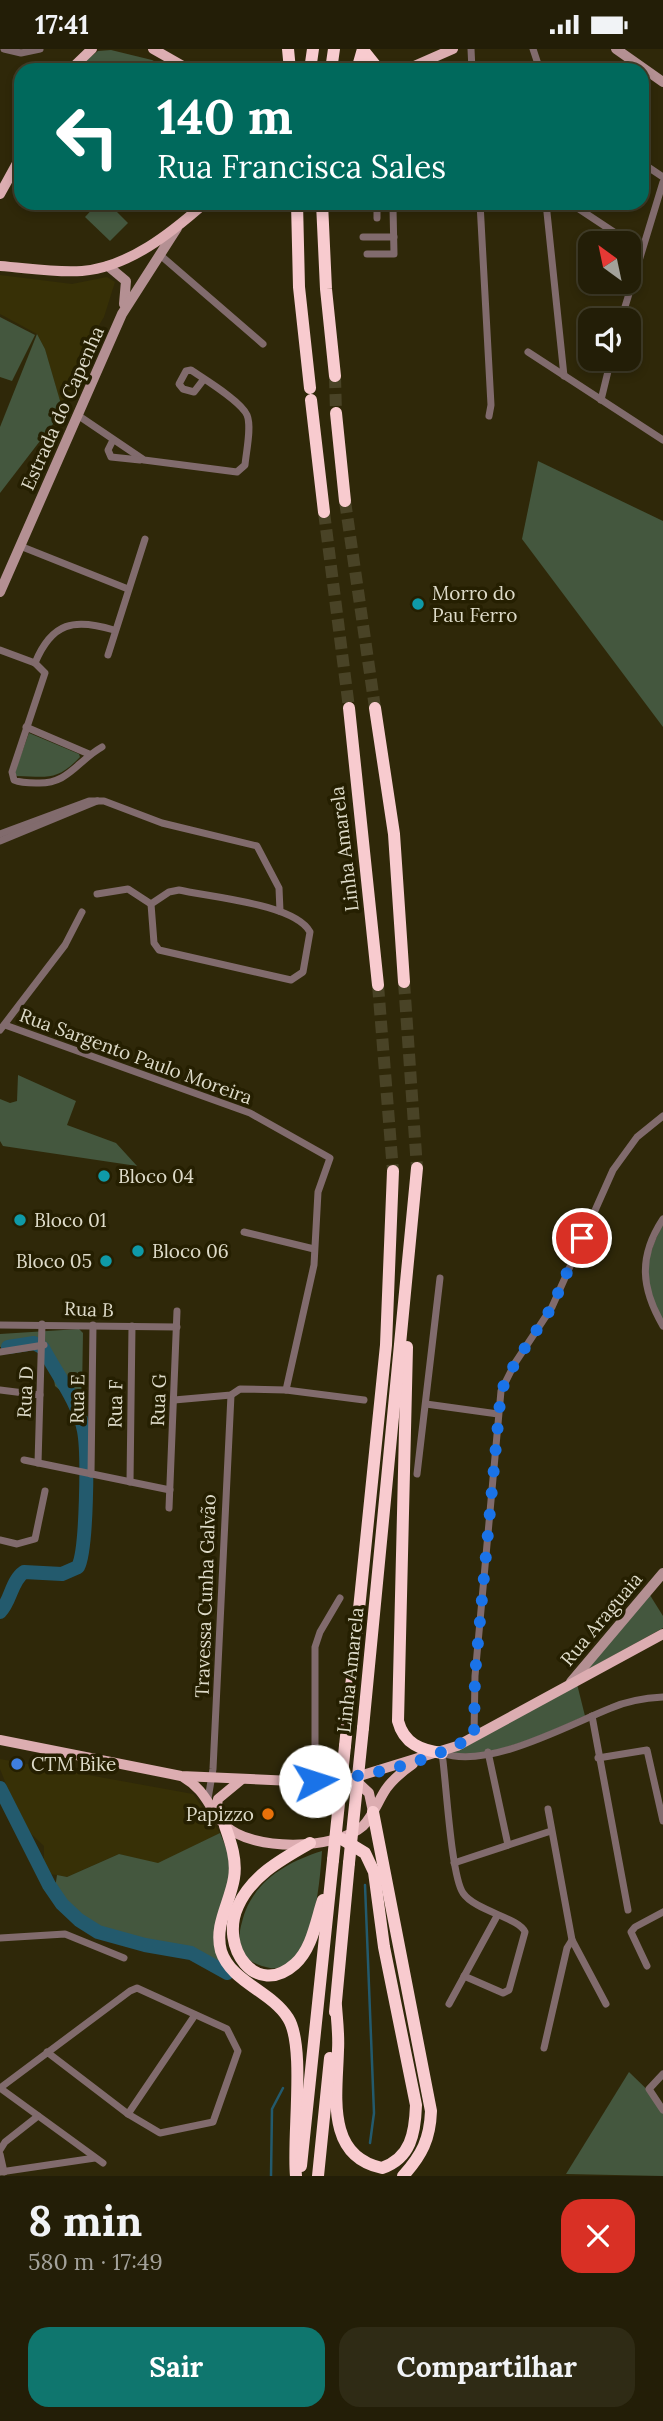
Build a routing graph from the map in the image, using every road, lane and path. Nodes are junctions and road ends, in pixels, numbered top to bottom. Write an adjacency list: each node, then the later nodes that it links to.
1 (4, 49): 2 (street)
2 (40, 49)
3 (92, 49): 8 (main road)
4 (153, 49): 9 (main road)
5 (363, 49): 10 (highway)
6 (453, 49): 11 (main road)
7 (616, 49): 12 (street)
8 (74, 63)
9 (178, 63)
10 (374, 63)
11 (421, 63)
12 (636, 63)
13 (14, 169): 15 (main road)
14 (663, 182): 29 (street)
15 (0, 194)
16 (197, 210): 25 (main road)
17 (297, 210): 49 (highway)
18 (322, 210): 38 (highway)
19 (377, 210): 24 (street)
20 (392, 210): 28 (street)
21 (480, 210): 44 (street)
22 (547, 210): 39 (street)
23 (581, 210): 26 (street)
24 (377, 218)
25 (179, 226): 30 (street, Estrada do Capenha); 33 (main road)
26 (612, 231)
27 (363, 237): 28 (street)
28 (394, 237): 31 (street)
29 (641, 250)
30 (159, 254): 34 (street, Estrada do Capenha); 35 (street)
31 (367, 254)
32 (2, 265): 33 (main road)
33 (108, 265): 34 (street, Estrada do Capenha)
34 (122, 314): 43 (street, Estrada do Capenha)
35 (263, 344)
36 (528, 352): 39 (street)
37 (608, 371): 41 (street)
38 (335, 376)
39 (564, 376): 41 (street)
40 (204, 379): 47 (street)
41 (601, 400): 46 (street)
42 (336, 413): 48 (highway)
43 (79, 416): 45 (street); 51 (street, Estrada do Capenha)
44 (489, 416)
45 (113, 440): 47 (street); 47 (street)
46 (663, 440)
47 (144, 460)
48 (345, 501)
49 (324, 512)
50 (145, 539): 52 (street)
51 (20, 546): 52 (street); 53 (street, Estrada do Capenha)
52 (128, 589): 54 (street)
53 (0, 591)
54 (114, 630): 56 (street); 57 (street)
55 (0, 650): 57 (street)
56 (108, 655)
57 (35, 663): 60 (street)
58 (349, 708): 69 (highway, Linha Amarela)
59 (375, 708): 68 (highway)
60 (26, 727): 62 (street); 62 (street)
61 (102, 747): 62 (street)
62 (89, 754)
63 (1, 837): 66 (street)
64 (97, 894): 65 (street)
65 (152, 904): 66 (street); 66 (street)
66 (280, 911)
67 (82, 912): 70 (street)
68 (404, 982)
69 (378, 985)
70 (3, 1028): 76 (street, Rua Sargento Paulo Moreira)
71 (663, 1116): 95 (street)
72 (417, 1168): 78 (highway, Linha Amarela)
73 (393, 1171): 135 (highway, Linha Amarela, bridge)
74 (663, 1219): 84 (street)
75 (244, 1232): 76 (street)
76 (314, 1249): 89 (street)
77 (440, 1277): 94 (street)
78 (405, 1303): 116 (highway); 146 (highway, Linha Amarela, bridge)
79 (177, 1311): 85 (street, Rua G)
80 (42, 1324): 81 (street, Rua B); 82 (street, Rua B); 86 (street, Rua D)
81 (0, 1325)
82 (93, 1325): 83 (street, Rua B); 98 (street, Rua E)
83 (132, 1326): 85 (street, Rua B); 100 (street, Rua F)
84 (663, 1326)
85 (177, 1327): 92 (street, Rua G)
86 (44, 1345): 87 (street); 90 (street, Rua D)
87 (0, 1352)
88 (0, 1390): 90 (street)
89 (286, 1390): 91 (street); 93 (street)
90 (40, 1395): 97 (street, Rua D)
91 (231, 1395): 92 (street); 120 (street, Travessa Cunha Galvão)
92 (174, 1400): 102 (street, Rua G)
93 (364, 1400)
94 (426, 1404): 95 (street); 99 (street)
95 (498, 1414): 113 (street)
96 (24, 1460): 97 (street)
97 (38, 1463): 98 (street)
98 (91, 1474): 100 (street)
99 (417, 1474)
100 (130, 1482): 102 (street)
101 (45, 1490): 104 (street)
102 (170, 1490): 103 (street, Rua G)
103 (169, 1508)
104 (0, 1540)
105 (663, 1573): 108 (street, Rua Araguaia)
106 (340, 1598): 123 (street)
107 (663, 1634): 109 (main road)
108 (593, 1658): 109 (main road); 110 (street, Rua Araguaia)
109 (603, 1667): 110 (main road)
110 (566, 1686): 113 (main road)
111 (663, 1697): 112 (street)
112 (592, 1716): 115 (street); 117 (street)
113 (474, 1736): 116 (main road)
114 (0, 1740): 119 (main road)
115 (488, 1752): 116 (street); 133 (street)
116 (442, 1753): 118 (main road); 134 (street)
117 (598, 1758): 128 (street); 136 (street)
118 (419, 1759): 121 (main road); 127 (main road)
119 (181, 1776): 120 (main road); 124 (main road)
120 (211, 1778): 122 (main road); 124 (street, Travessa Cunha Galvão)
121 (353, 1778): 123 (main road); 127 (main road)
122 (242, 1780): 123 (main road); 126 (main road)
123 (315, 1781)
124 (208, 1799): 126 (main road)
125 (548, 1809): 130 (street)
126 (216, 1811): 129 (main road)
127 (373, 1812): 131 (main road); 160 (highway)
128 (663, 1821)
129 (226, 1826): 132 (main road); 158 (highway)
130 (551, 1831): 133 (street); 140 (street)
131 (342, 1839): 132 (main road); 146 (highway)
132 (310, 1843): 135 (highway)
133 (508, 1845): 134 (street)
134 (454, 1863): 138 (street)
135 (332, 1866): 158 (highway, Linha Amarela)
136 (628, 1910)
137 (663, 1912): 142 (street)
138 (497, 1916): 143 (street); 143 (street)
139 (0, 1938): 141 (street)
140 (572, 1940): 145 (street); 148 (street)
141 (124, 1958)
142 (647, 1966)
143 (464, 1976): 144 (street)
144 (449, 2004)
145 (606, 2004)
146 (336, 2006): 159 (highway, Linha Amarela)
147 (195, 2015): 149 (street); 152 (street); 152 (street)
148 (544, 2048)
149 (47, 2052): 152 (street); 153 (street)
150 (663, 2074): 151 (street)
151 (663, 2110)
152 (128, 2114)
153 (38, 2116): 154 (street); 155 (street)
154 (0, 2152): 157 (street)
155 (95, 2158): 156 (street); 157 (street)
156 (103, 2163)
157 (2, 2172)
158 (298, 2176)
159 (318, 2176)
160 (403, 2176)

